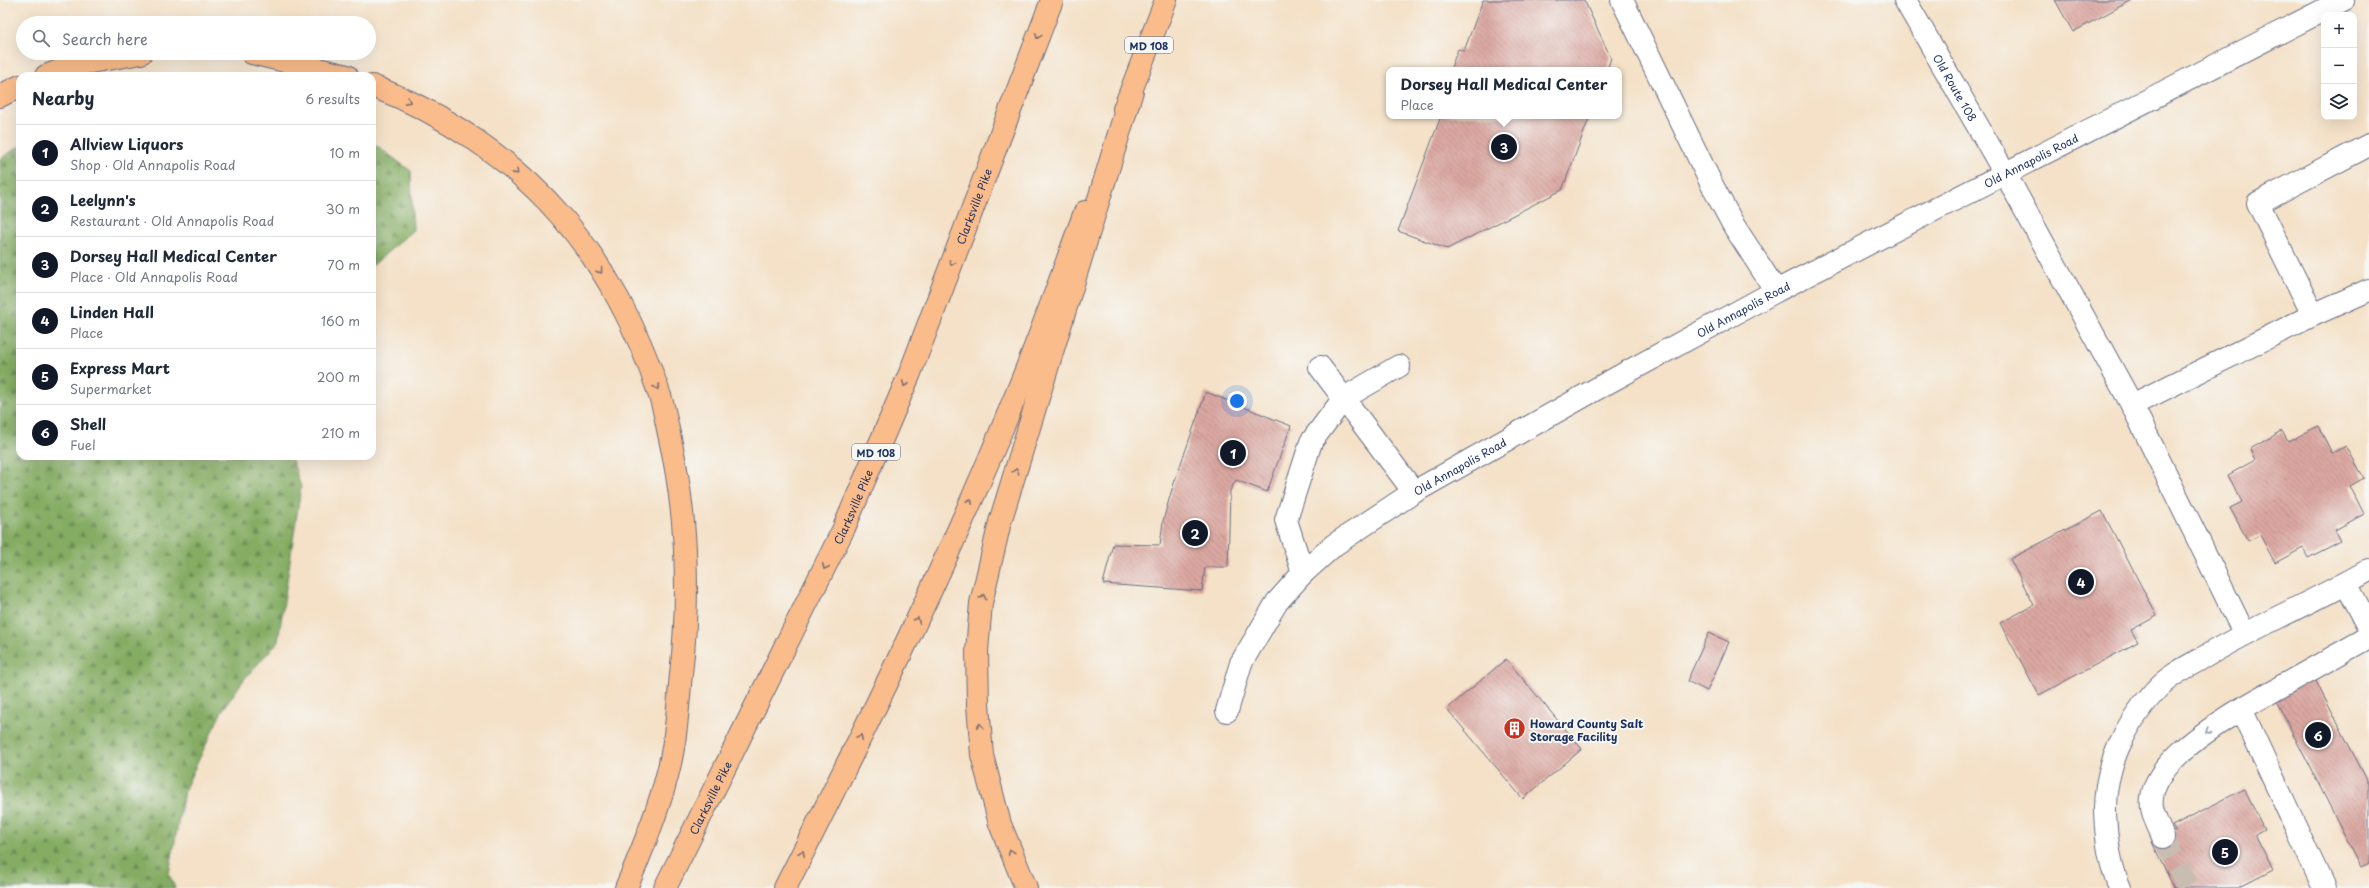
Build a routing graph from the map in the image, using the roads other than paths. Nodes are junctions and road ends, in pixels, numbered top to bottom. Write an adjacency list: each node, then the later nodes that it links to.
1 (1052, 0): 34 (main road, Clarksville Pike / MD 108, one-way to 34)
2 (1166, 0): 12 (main road, MD 108)
3 (1622, 0): 17 (street)
4 (1905, 0): 15 (street, Old Route 108)
5 (2343, 0): 15 (street, Old Annapolis Road)
6 (105, 60): 8 (main road)
7 (281, 60): 9 (main road)
8 (57, 72)
9 (330, 72)
10 (376, 87): 33 (main road, one-way to 33)
11 (16, 88): 13 (main road)
12 (1132, 91): 35 (main road, MD 108, one-way to 12); 36 (main road, one-way to 12)
13 (0, 96)
14 (2369, 145): 18 (street)
15 (2006, 175): 17 (street, Old Annapolis Road); 22 (street, Old Route 108)
16 (2369, 290): 18 (street)
17 (1776, 291): 23 (street, Old Annapolis Road)
18 (2313, 316): 22 (street)
19 (1399, 366): 21 (street)
20 (1320, 367): 21 (street)
21 (1344, 398): 23 (street); 25 (street)
22 (2132, 406): 28 (street, Old Route 108)
23 (1414, 492): 25 (street, Old Annapolis Road)
24 (2369, 570): 26 (street)
25 (1304, 572): 31 (street, Old Annapolis Road)
26 (2346, 583): 27 (street); 28 (street)
27 (2369, 627)
28 (2244, 633): 37 (street)
29 (2369, 638): 30 (street)
30 (2241, 709): 32 (street, one-way to 32); 38 (street)
31 (1227, 711)
32 (2163, 838)
33 (626, 888)
34 (665, 888)
35 (785, 888)
36 (1026, 888)
37 (2120, 888)
38 (2324, 888)

